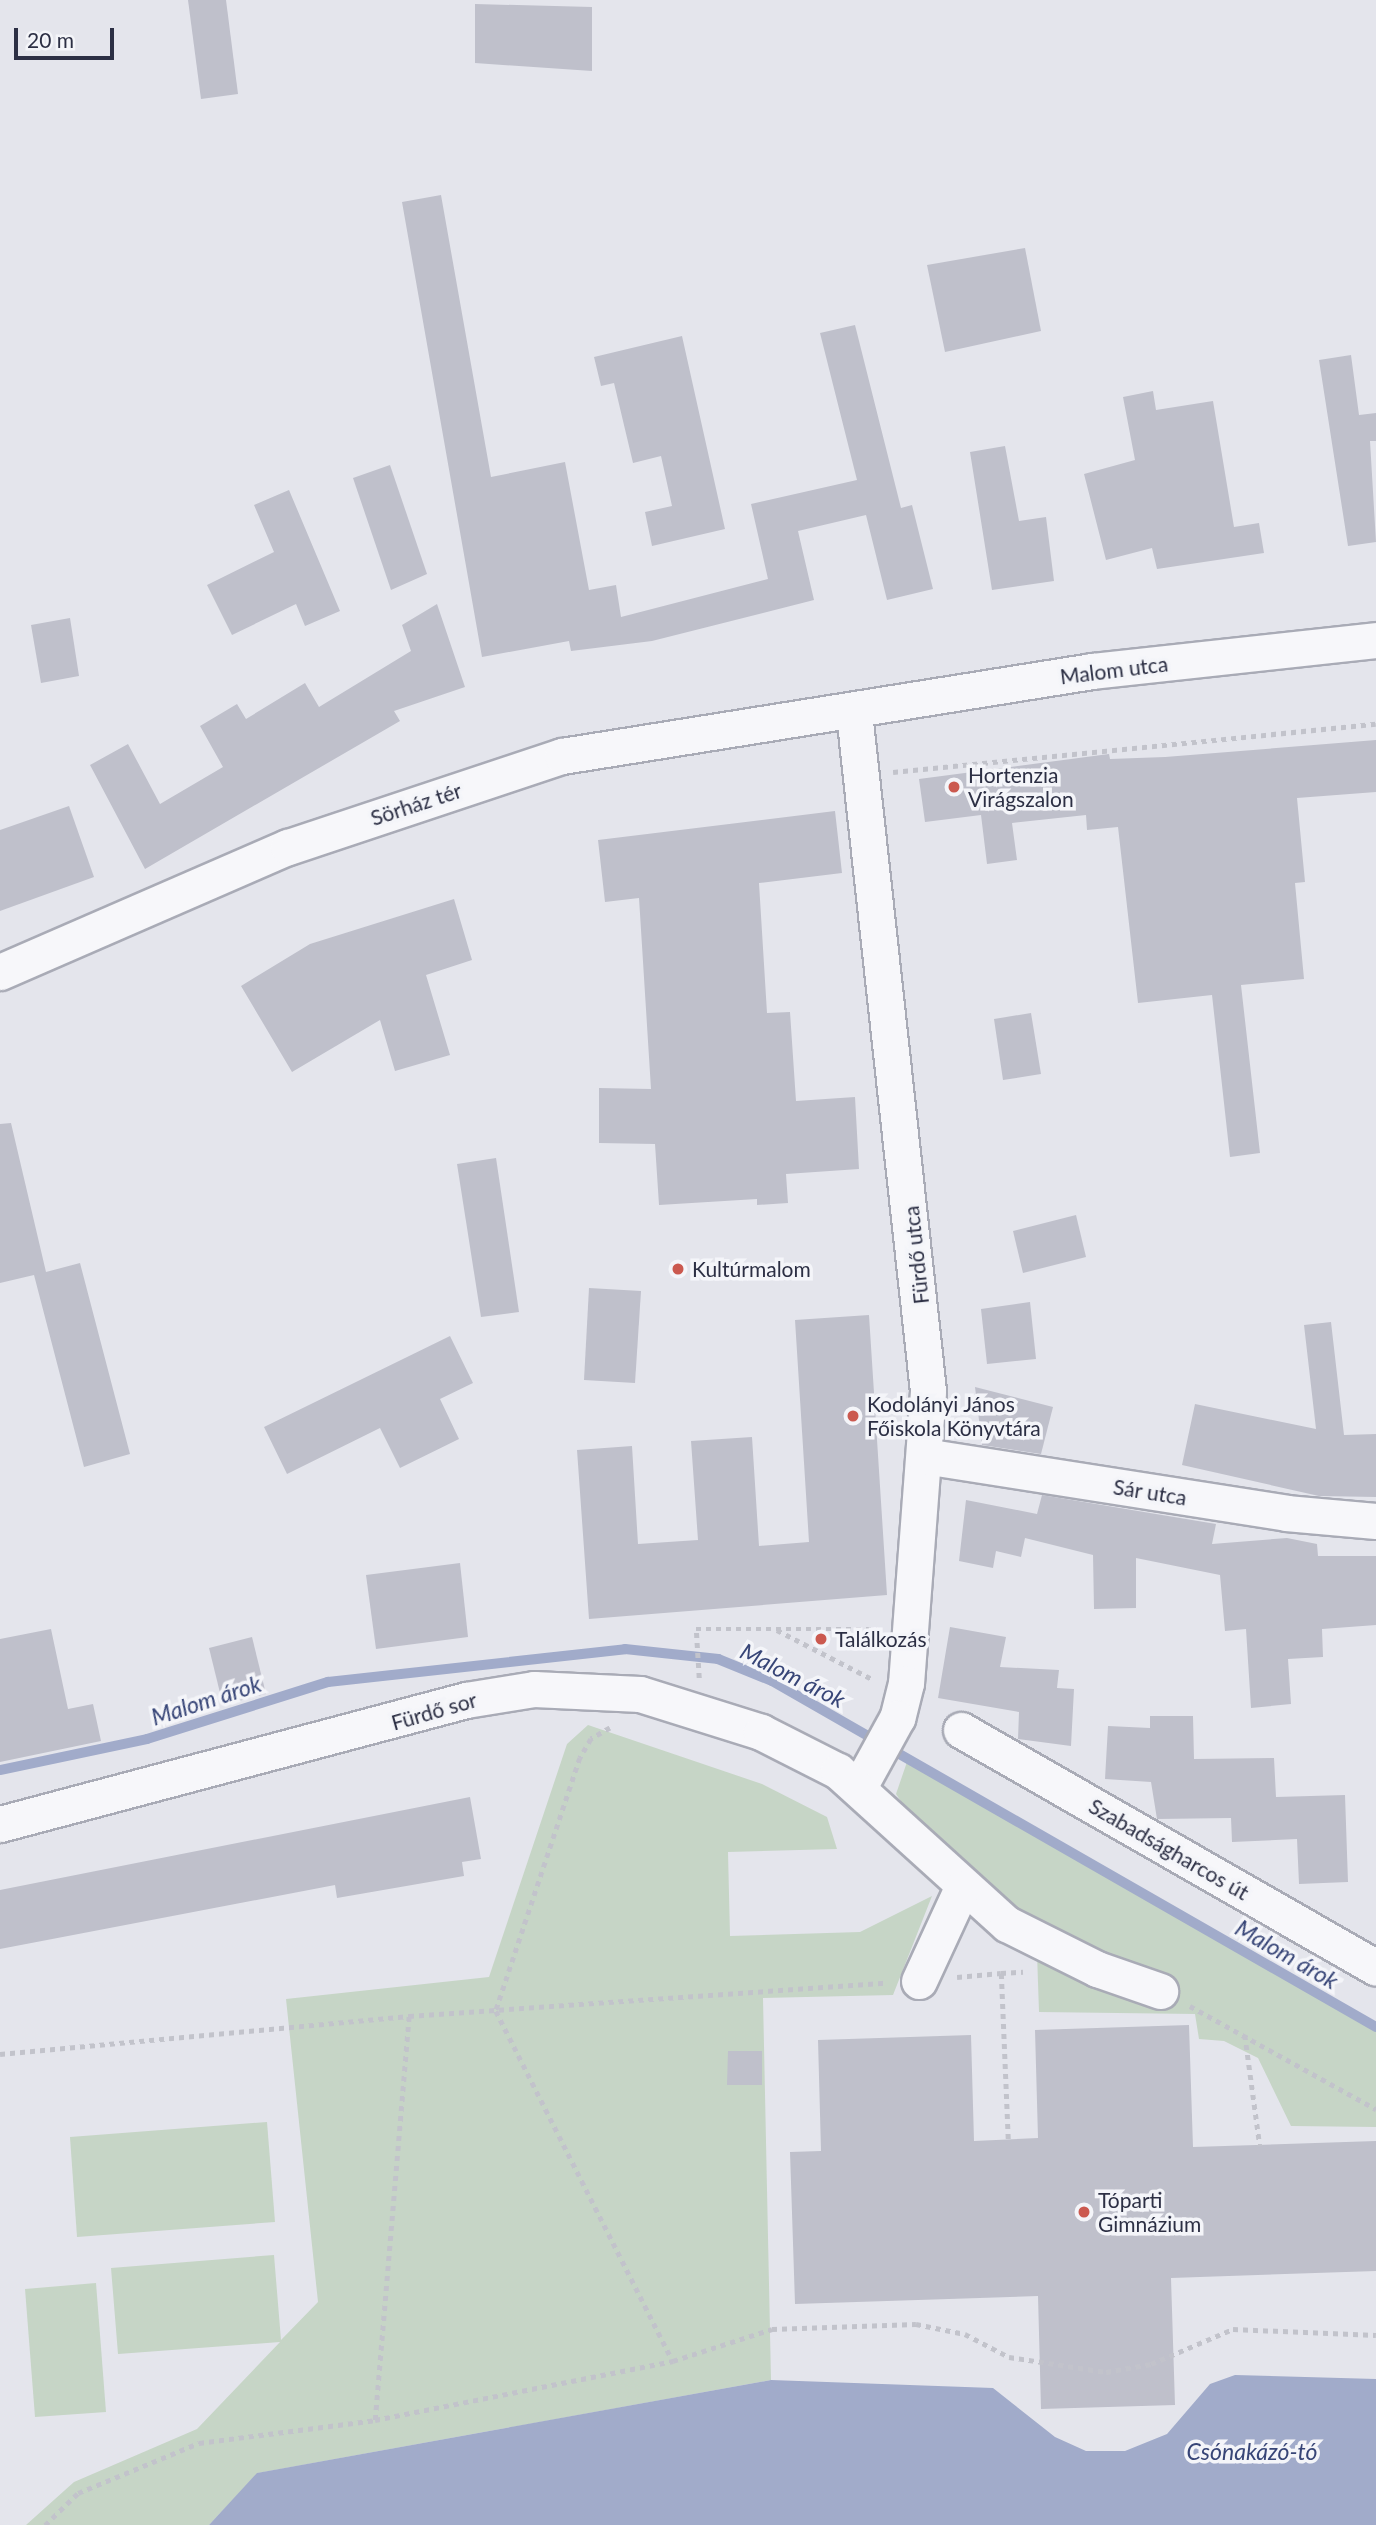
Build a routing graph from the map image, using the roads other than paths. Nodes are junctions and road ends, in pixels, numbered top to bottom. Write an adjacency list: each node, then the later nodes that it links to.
1 (1376, 640): 2 (street, Malom utca)
2 (854, 713): 3 (street, Sörház tér); 4 (street, Fürdő utca)
3 (0, 972)
4 (924, 1456): 5 (street, Sár utca); 7 (street, Fürdő utca)
5 (1376, 1521)
6 (961, 1730): 10 (street, Szabadságharcos út)
7 (867, 1776): 8 (street, Fürdő sor); 9 (street, Fürdő sor)
8 (0, 1824)
9 (962, 1888): 11 (street); 12 (street, Fürdő sor)
10 (1376, 1968)
11 (919, 1981)
12 (1160, 1991)

